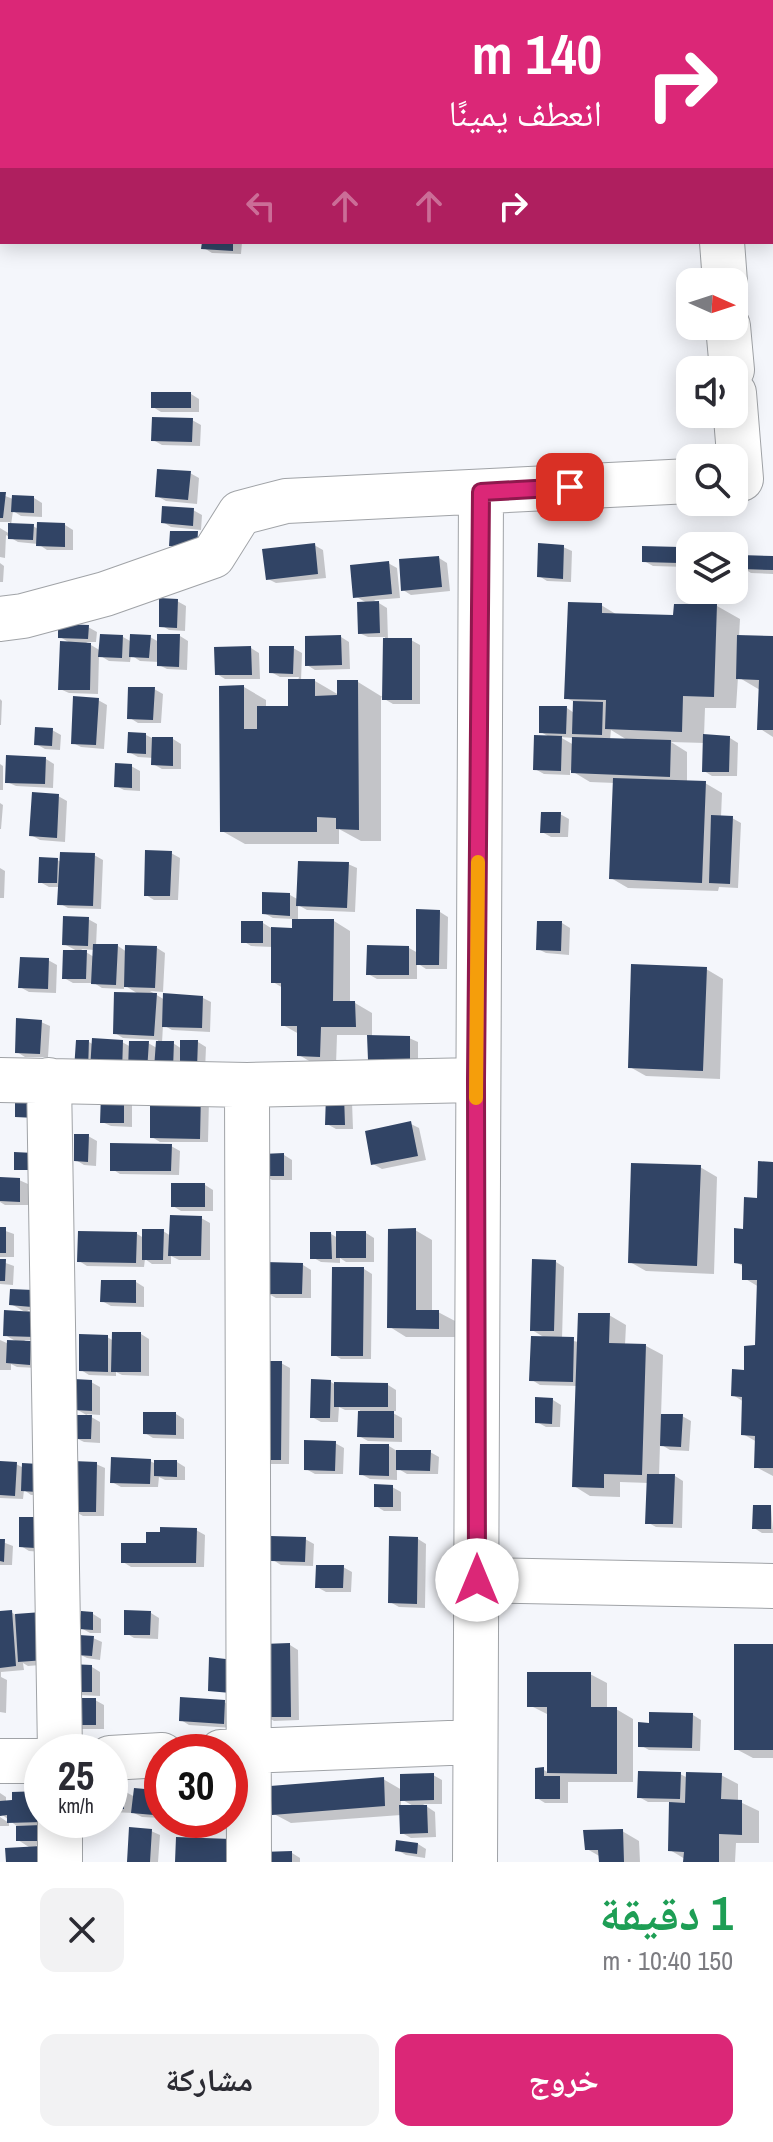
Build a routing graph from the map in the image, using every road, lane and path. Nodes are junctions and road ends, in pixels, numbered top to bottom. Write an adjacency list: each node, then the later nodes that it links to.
1 (722, 244): 2 (street)
2 (724, 268)
3 (740, 428): 4 (street)
4 (749, 478)
5 (676, 482): 6 (street)
6 (481, 492): 7 (street); 10 (street)
7 (0, 619)
8 (0, 1080): 9 (street)
9 (49, 1080): 11 (street); 14 (street)
10 (476, 1080): 11 (street); 12 (street)
11 (247, 1085): 15 (street)
12 (477, 1580): 13 (street); 16 (street)
13 (773, 1586)
14 (60, 1734)
15 (234, 1734)
16 (474, 1742): 17 (street); 24 (street)
17 (248, 1750)
18 (0, 1761): 19 (street)
19 (24, 1761)
20 (60, 1838): 22 (street)
21 (246, 1838): 23 (street)
22 (60, 1862)
23 (249, 1862)
24 (475, 1862)

